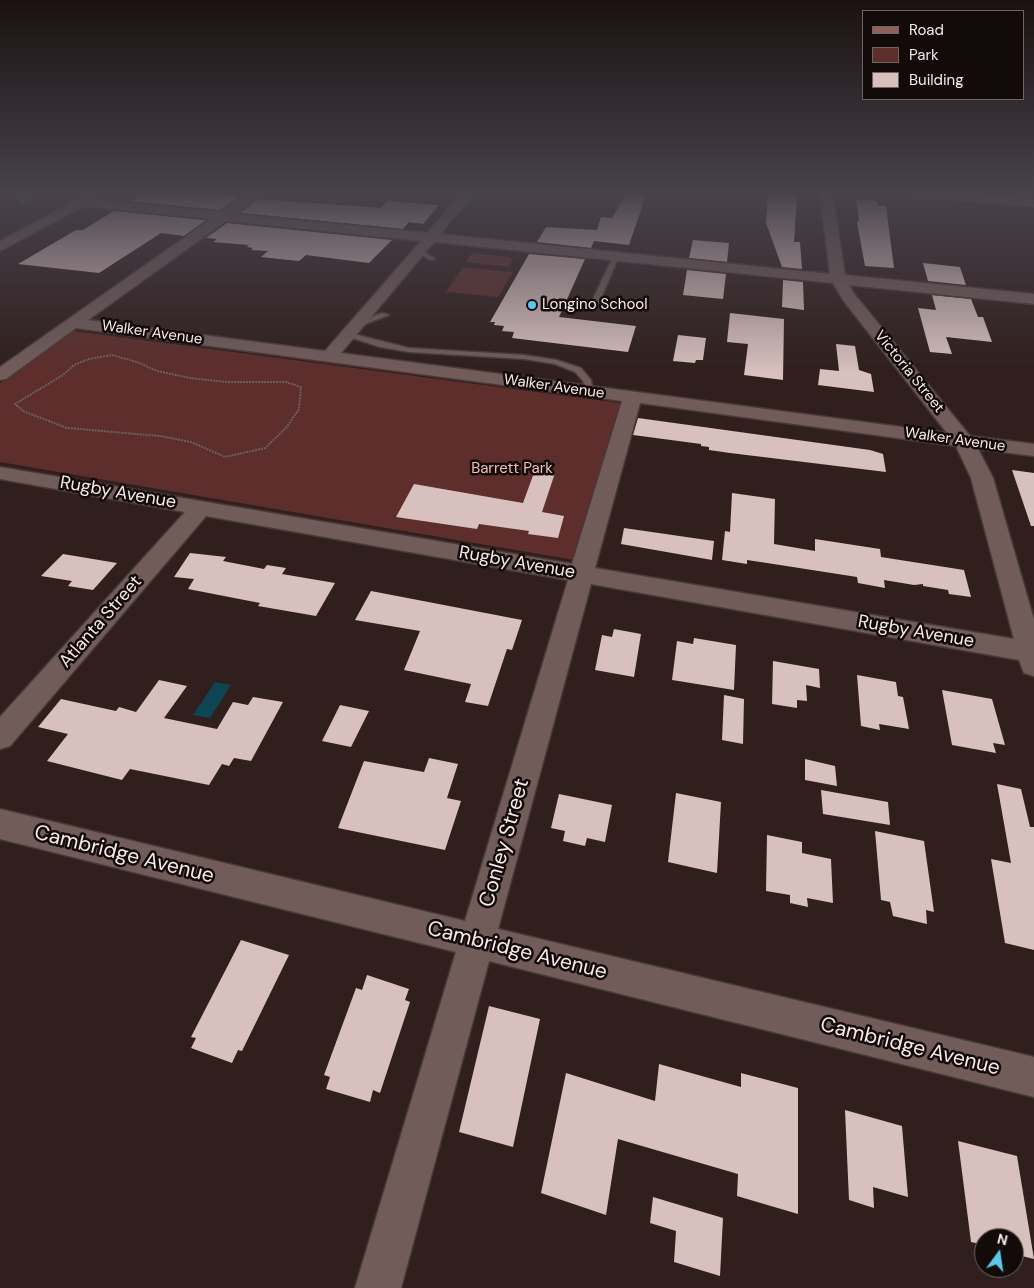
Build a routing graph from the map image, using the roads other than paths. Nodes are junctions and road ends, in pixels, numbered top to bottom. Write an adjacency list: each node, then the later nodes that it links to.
1 (172, 252): 12 (street)
2 (417, 252): 13 (street)
3 (420, 252): 7 (lane)
4 (578, 252): 6 (street)
5 (834, 252): 8 (street, Victoria Street)
6 (616, 256): 8 (street); 10 (lane)
7 (432, 259)
8 (838, 278): 9 (street); 18 (street, Victoria Street)
9 (1034, 299)
10 (594, 305)
11 (386, 315): 13 (lane)
12 (73, 323): 14 (street, Walker Avenue); 15 (street)
13 (353, 329): 14 (street); 16 (lane)
14 (329, 357): 16 (street, Walker Avenue)
15 (0, 374)
16 (589, 391): 17 (street, Walker Avenue)
17 (632, 397): 18 (street, Walker Avenue); 22 (street, Conley Street)
18 (964, 441): 19 (street, Walker Avenue); 23 (street, Victoria Street)
19 (1034, 450)
20 (0, 473): 21 (street, Rugby Avenue)
21 (201, 508): 22 (street, Rugby Avenue); 24 (street, Atlanta Street)
22 (582, 574): 23 (street, Rugby Avenue); 26 (street, Conley Street)
23 (1033, 657)
24 (0, 737)
25 (0, 824): 26 (street, Cambridge Avenue)
26 (477, 941): 27 (street, Cambridge Avenue); 28 (street, Conley Street)
27 (1034, 1078)
28 (378, 1288)

